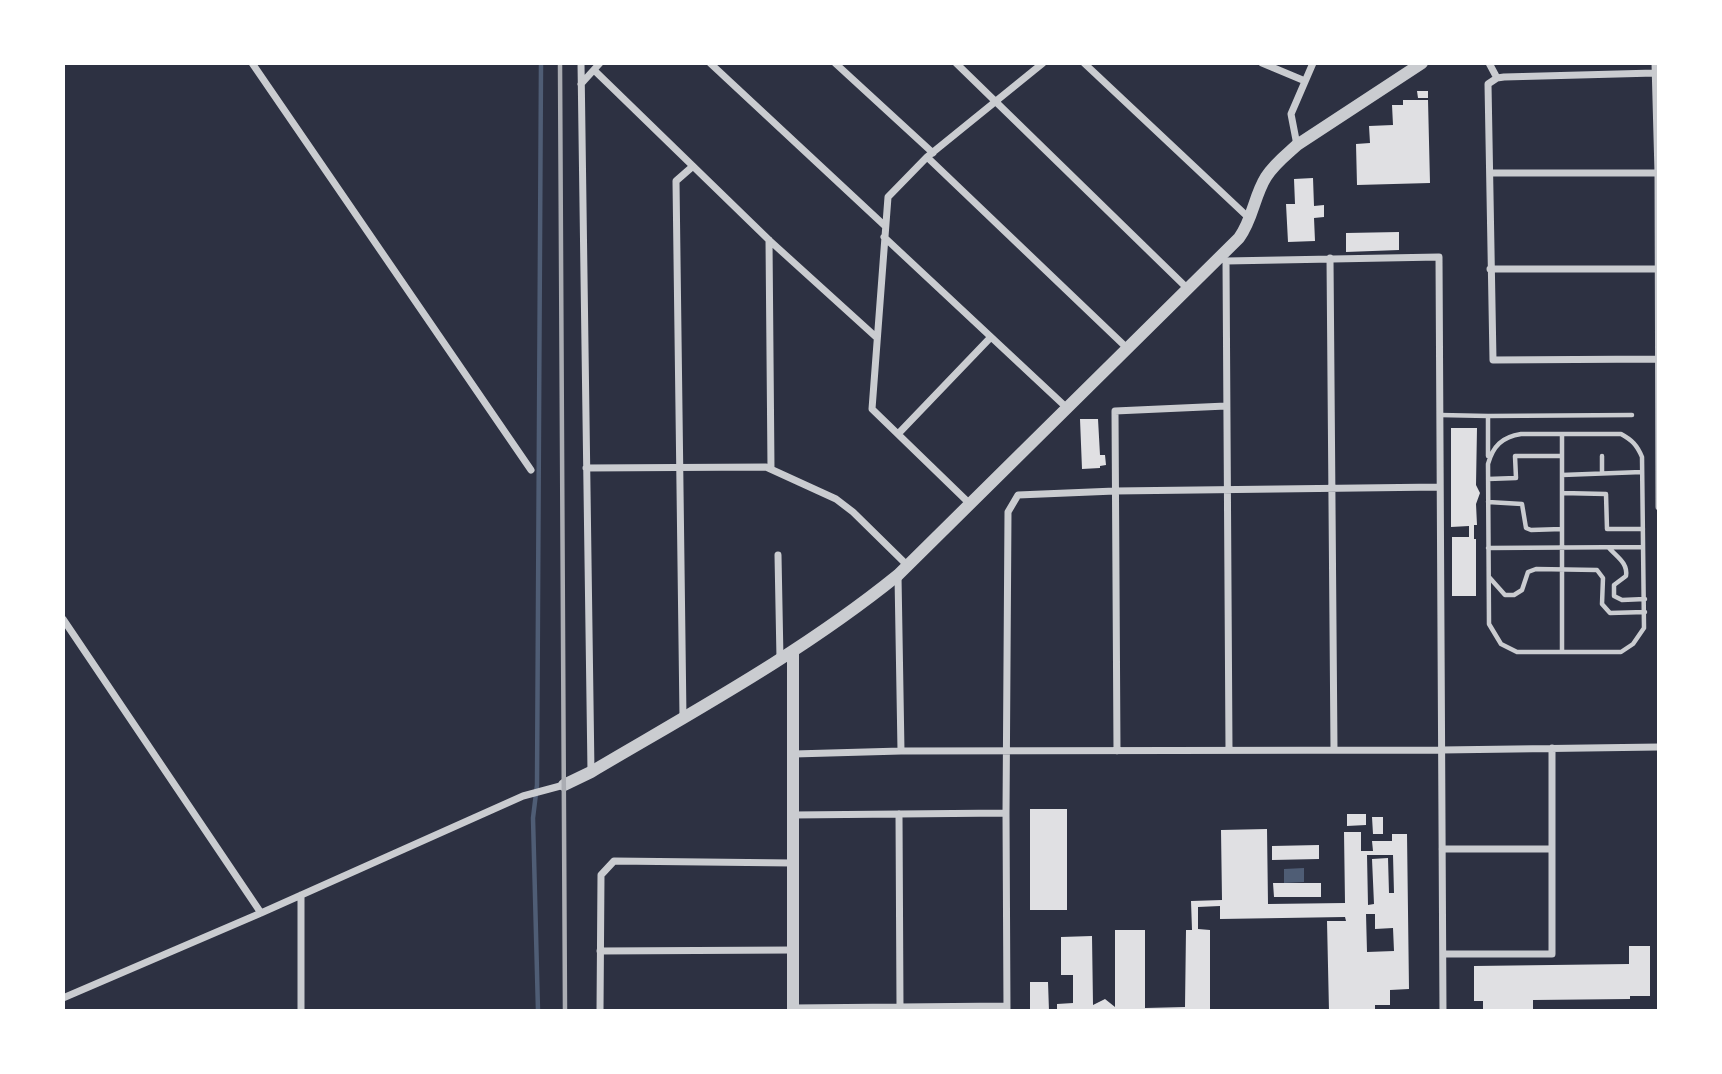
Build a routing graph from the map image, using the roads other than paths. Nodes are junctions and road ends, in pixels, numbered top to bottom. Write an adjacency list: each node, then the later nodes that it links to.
1 (252, 63): 52 (street)
2 (581, 63): 18 (street)
3 (600, 63): 14 (street)
4 (710, 63): 26 (street)
5 (835, 63): 21 (street)
6 (957, 63): 19 (street)
7 (1043, 63): 19 (street)
8 (1084, 63): 25 (street)
9 (1262, 63): 17 (street)
10 (1313, 63): 17 (street)
11 (1422, 63): 20 (street)
12 (1489, 63): 16 (street)
13 (1655, 63): 15 (street)
14 (594, 70): 18 (street); 22 (street)
15 (1655, 73): 16 (street); 24 (street)
16 (1497, 78): 23 (street)
17 (1305, 82): 20 (street)
18 (581, 84): 49 (street)
19 (996, 101): 21 (street); 33 (street)
20 (1297, 145): 25 (street)
21 (930, 155): 26 (street); 36 (street)
22 (692, 167): 28 (street); 50 (street)
23 (1490, 173): 24 (street); 31 (street)
24 (1658, 173): 32 (street)
25 (1250, 220): 30 (street)
26 (885, 226): 27 (street)
27 (884, 237): 34 (street); 35 (street)
28 (769, 240): 34 (street); 51 (street)
29 (1330, 258): 30 (street); 40 (street); 58 (street)
30 (1224, 259): 33 (street); 38 (street)
31 (1490, 269): 32 (street); 37 (street)
32 (1658, 269): 37 (street)
33 (1188, 289): 36 (street)
34 (876, 337): 44 (street)
35 (991, 337): 39 (street); 44 (street)
36 (1128, 349): 39 (street)
37 (1658, 359): 45 (street)
38 (1226, 406): 59 (street); 60 (street)
39 (1067, 408): 63 (street)
40 (1440, 415): 42 (lane); 57 (street)
41 (1632, 415): 42 (lane)
42 (1489, 416): 48 (lane)
43 (1562, 434): 46 (lane); 48 (lane); 53 (lane)
44 (898, 435): 63 (street)
45 (1659, 438): 64 (street)
46 (1562, 456): 55 (lane); 56 (lane)
47 (1602, 456): 54 (lane)
48 (1488, 464): 56 (lane)
49 (586, 468): 50 (street); 92 (street)
50 (681, 468): 51 (street); 82 (street)
51 (771, 469): 72 (street)
52 (531, 470)
53 (1642, 472): 54 (lane); 66 (lane)
54 (1602, 474): 55 (lane)
55 (1562, 475): 61 (lane)
56 (1488, 479): 62 (lane)
57 (1440, 487): 58 (street); 87 (street)
58 (1333, 489): 60 (street); 84 (street)
59 (1115, 491): 60 (street); 89 (street); 90 (street)
60 (1226, 491): 86 (street)
61 (1562, 493): 65 (lane); 66 (lane)
62 (1488, 502): 65 (lane); 70 (lane)
63 (970, 503): 72 (street)
64 (1659, 508)
65 (1562, 529): 67 (lane)
66 (1643, 529): 69 (lane)
67 (1562, 547): 68 (lane); 70 (lane); 73 (lane)
68 (1608, 547): 69 (lane); 76 (lane)
69 (1643, 547): 76 (lane)
70 (1488, 548): 75 (lane)
71 (778, 555): 81 (street)
72 (908, 565): 74 (street)
73 (1562, 569): 75 (lane); 77 (lane); 80 (lane)
74 (898, 575): 79 (street); 88 (street)
75 (1488, 577): 80 (lane)
76 (1645, 599): 77 (lane)
77 (1645, 612): 80 (lane)
78 (63, 619): 101 (street)
79 (793, 651): 81 (street); 91 (street)
80 (1562, 651)
81 (780, 659): 82 (street)
82 (683, 718): 92 (street)
83 (1659, 747): 85 (street)
84 (1335, 748): 86 (street); 87 (street)
85 (1552, 748): 87 (street); 98 (street)
86 (1229, 750): 89 (street)
87 (1442, 750): 97 (street)
88 (901, 751): 90 (street); 91 (street)
89 (1116, 751): 90 (street)
90 (1007, 752): 94 (street)
91 (794, 754): 96 (street)
92 (591, 772): 93 (street)
93 (564, 785): 100 (street)
94 (1006, 813): 95 (street); 107 (street)
95 (899, 814): 96 (street); 106 (street)
96 (793, 815): 99 (street)
97 (1442, 849): 98 (street); 104 (street)
98 (1552, 849): 104 (street)
99 (792, 863): 102 (street); 103 (street)
100 (301, 895): 101 (street); 109 (street)
101 (261, 913): 105 (street)
102 (793, 950): 103 (street); 108 (street)
103 (600, 951): 110 (street)
104 (1443, 954): 111 (street)
105 (63, 998)
106 (900, 1007): 107 (street); 108 (street)
107 (1007, 1009)
108 (793, 1010)
109 (301, 1011)
110 (600, 1011)
111 (1443, 1011)

